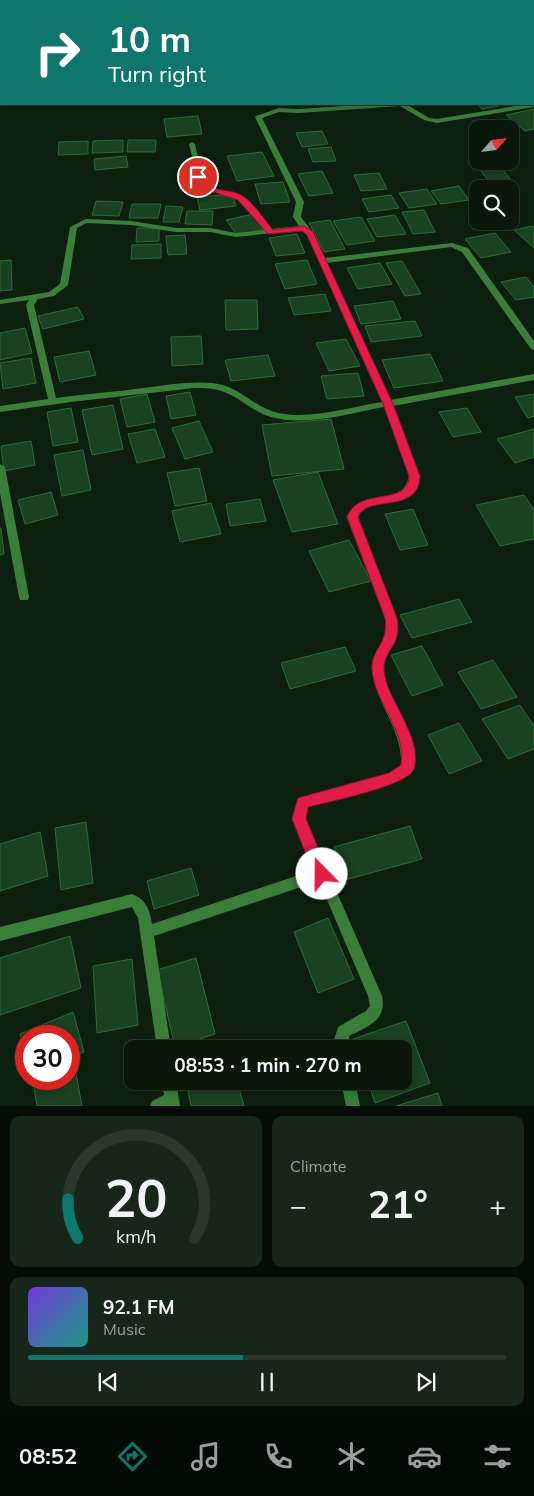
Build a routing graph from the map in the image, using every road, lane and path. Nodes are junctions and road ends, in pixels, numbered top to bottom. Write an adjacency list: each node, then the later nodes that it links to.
1 (388, 105): 5 (street)
2 (404, 105): 3 (street)
3 (534, 105)
4 (192, 144): 6 (street)
5 (304, 228): 6 (street); 7 (street)
6 (271, 232): 8 (street)
7 (323, 261): 10 (street); 13 (street)
8 (35, 297): 9 (street); 12 (street)
9 (0, 302)
10 (534, 347)
11 (534, 376): 13 (street)
12 (53, 402): 13 (street); 14 (street)
13 (388, 404): 17 (street)
14 (0, 409)
15 (0, 468): 16 (street)
16 (24, 598)
17 (322, 874): 18 (street); 21 (street)
18 (147, 932): 19 (street); 20 (street)
19 (0, 934)
20 (163, 1040)
21 (341, 1040)
22 (171, 1090): 24 (street)
23 (350, 1090): 26 (street)
24 (173, 1103): 25 (street)
25 (157, 1106)
26 (353, 1106)

